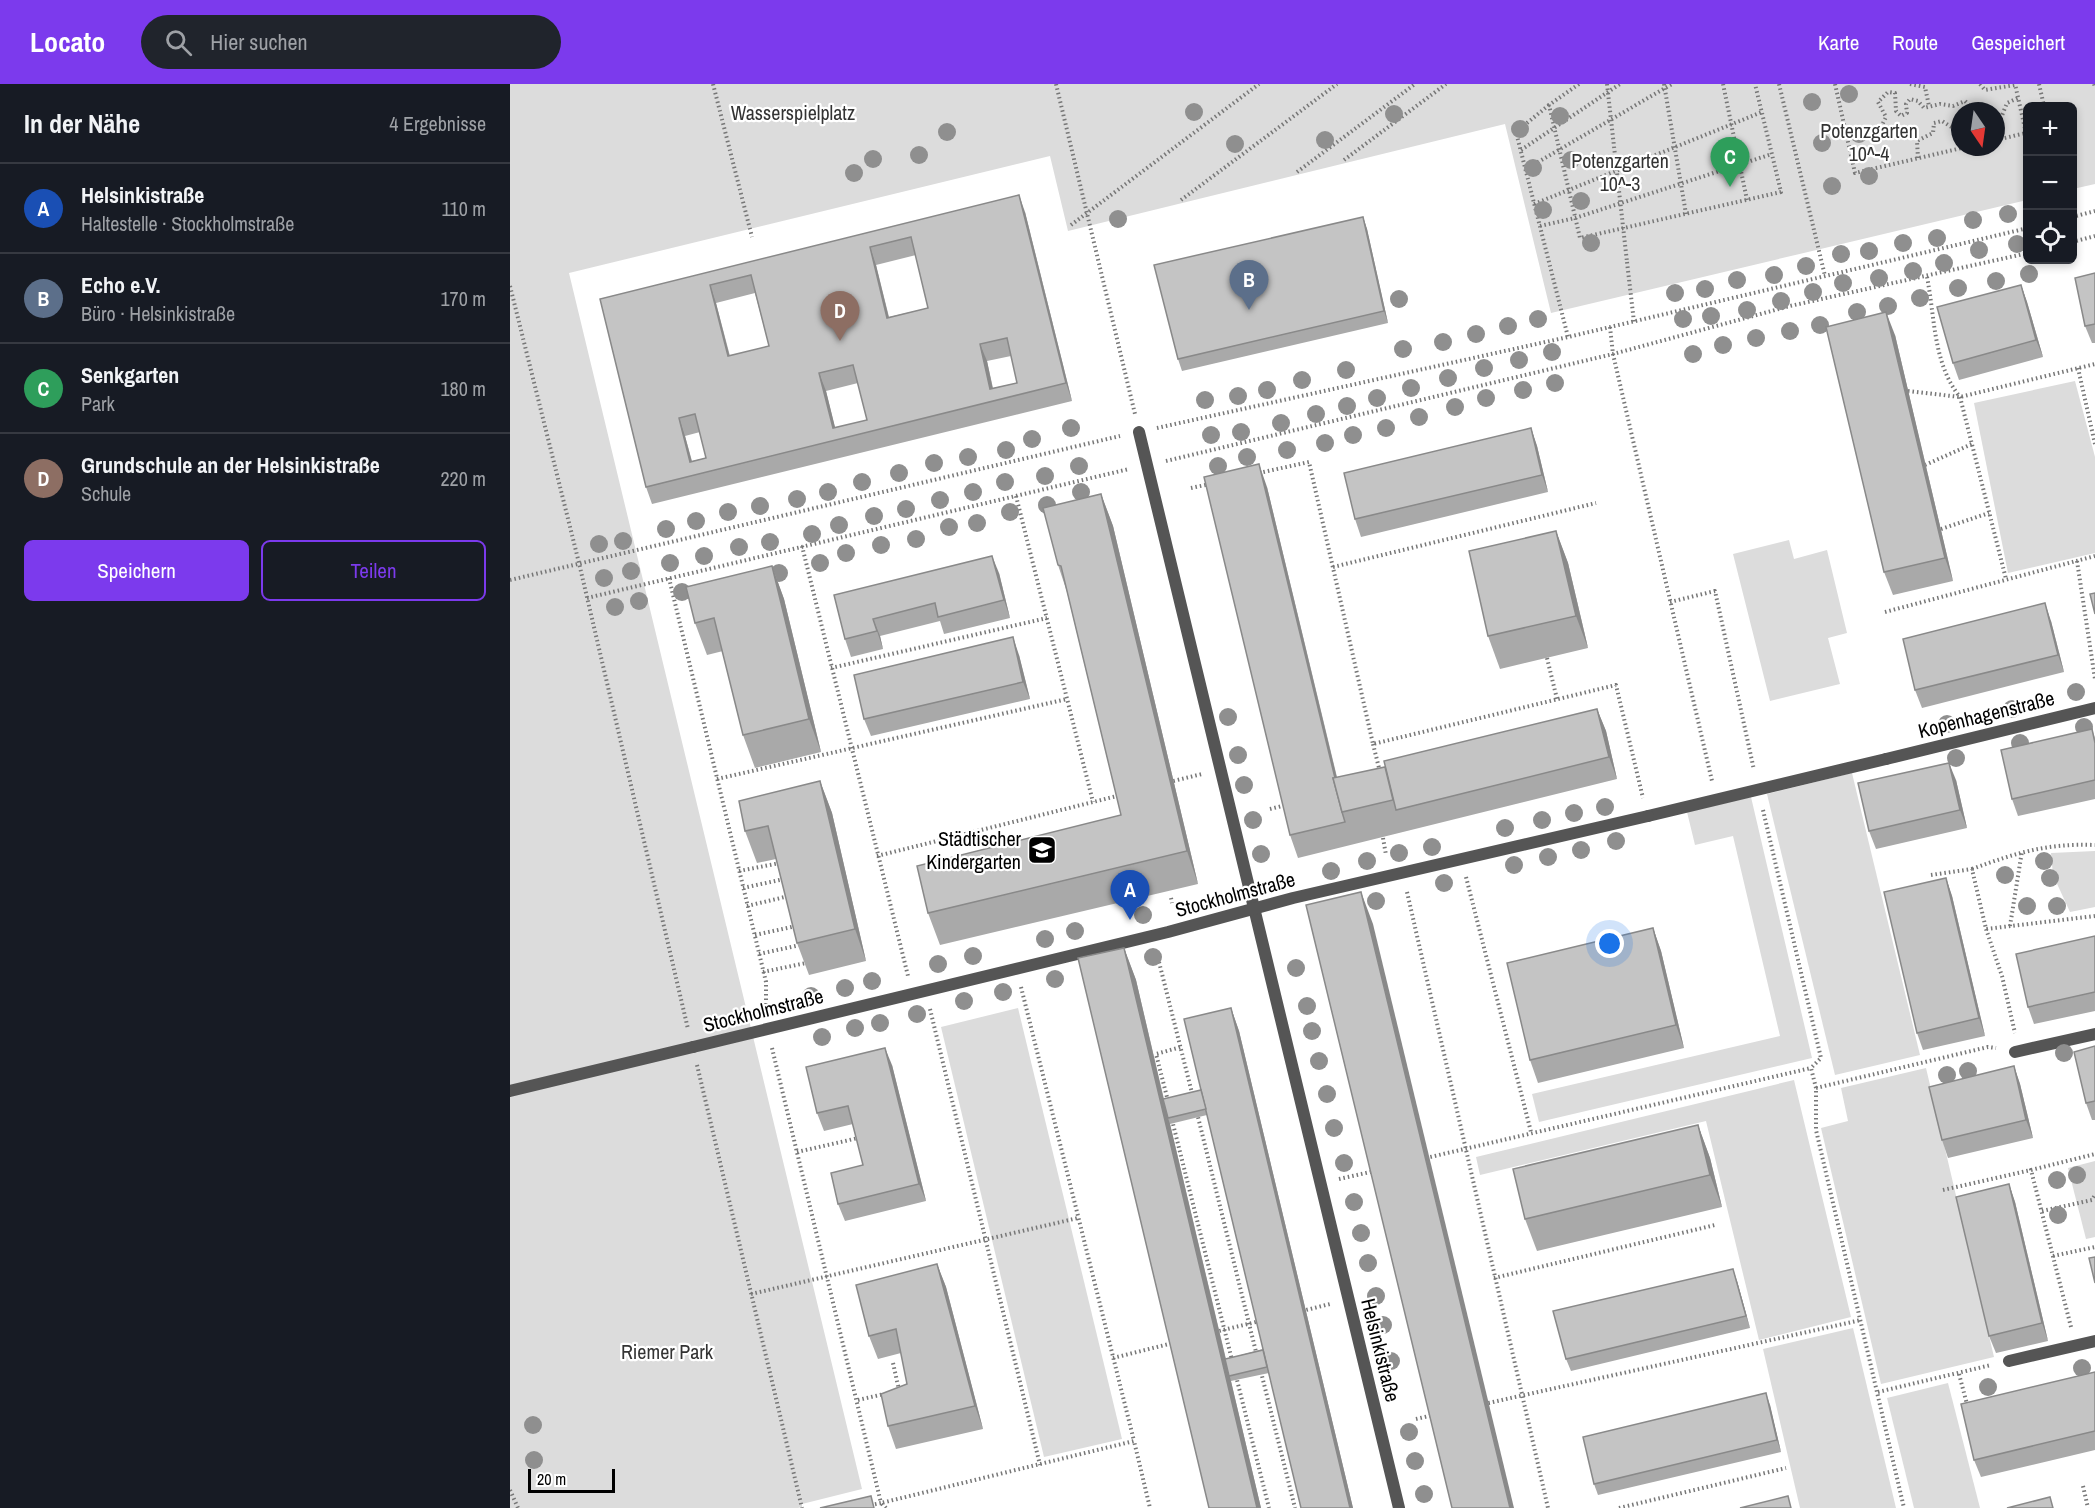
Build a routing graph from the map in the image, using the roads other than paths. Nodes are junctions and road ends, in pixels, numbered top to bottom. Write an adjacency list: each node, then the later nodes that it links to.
1 (1139, 432): 4 (street, Helsinkistraße)
2 (2095, 708): 3 (street, Kopenhagenstraße)
3 (1758, 790): 4 (street, Stockholmstraße)
4 (1255, 909): 7 (street, Stockholmstraße); 10 (street, Helsinkistraße)
5 (2095, 1034): 6 (street)
6 (2017, 1051)
7 (510, 1091)
8 (2095, 1341): 9 (street)
9 (2009, 1361)
10 (1399, 1508)

